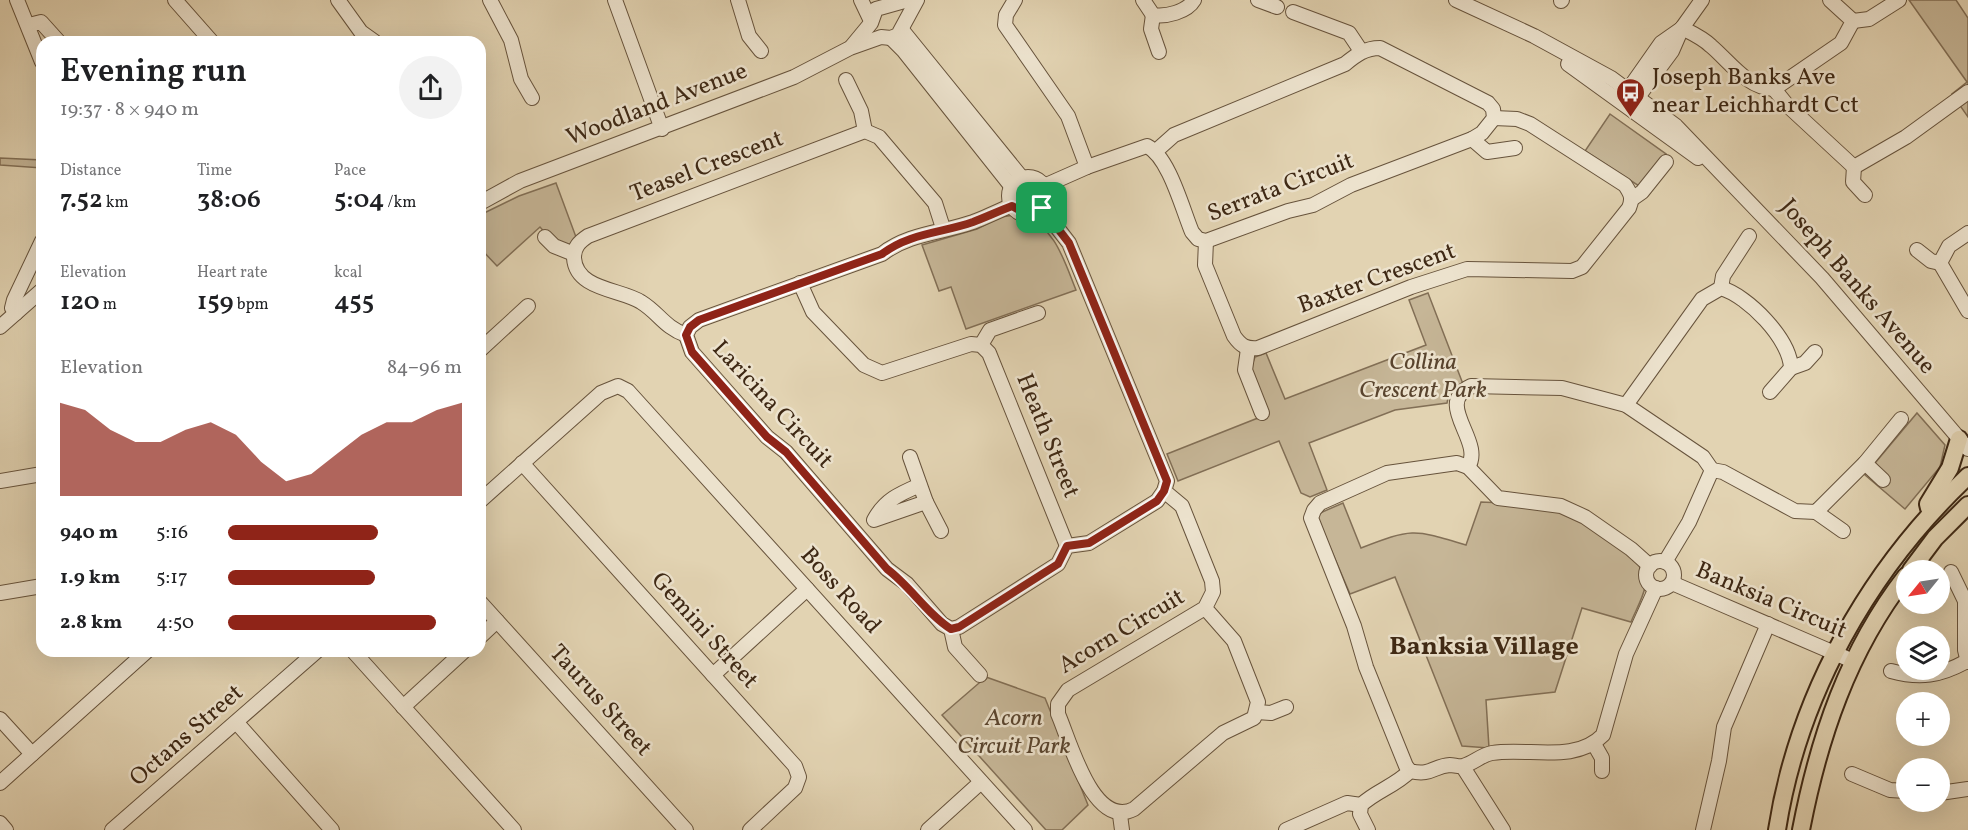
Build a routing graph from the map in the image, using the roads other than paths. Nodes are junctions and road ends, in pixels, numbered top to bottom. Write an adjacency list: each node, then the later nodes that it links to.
1 (17, 0): 25 (street)
2 (175, 0): 29 (street)
3 (338, 0): 30 (street)
4 (490, 0): 42 (street)
5 (615, 0): 44 (street)
6 (738, 0): 33 (street)
7 (861, 0): 23 (street)
8 (908, 0): 18 (street)
9 (917, 0): 27 (street)
10 (1016, 0): 50 (street)
11 (1143, 0): 21 (street)
12 (1194, 0): 21 (street)
13 (1258, 0): 19 (street)
14 (1456, 0): 24 (street, Joseph Banks Avenue)
15 (1702, 0): 26 (street)
16 (1830, 0): 22 (street)
17 (1899, 0): 22 (street)
18 (886, 3): 23 (street, Woodland Avenue); 27 (street)
19 (1277, 7)
20 (1293, 12): 34 (street)
21 (1153, 15): 35 (street)
22 (1853, 21): 39 (street)
23 (871, 22): 27 (street); 32 (street, Woodland Avenue)
24 (1506, 23): 36 (street, Joseph Banks Avenue); 40 (street, Joseph Banks Avenue)
25 (29, 25): 28 (street); 31 (street)
26 (1682, 28): 37 (street); 39 (street); 40 (street)
27 (895, 31): 32 (street, Woodland Avenue); 52 (street)
28 (54, 36)
29 (207, 36)
30 (367, 36)
31 (36, 45)
32 (850, 48): 44 (street, Woodland Avenue)
33 (761, 51)
34 (1361, 51): 43 (street); 48 (street)
35 (1159, 52)
36 (1575, 59): 37 (street); 40 (street, Joseph Banks Avenue)
37 (1641, 71): 40 (street)
38 (846, 80): 45 (street)
39 (1774, 89): 51 (street)
40 (1631, 97): 86 (street, Joseph Banks Avenue)
41 (1966, 97): 51 (street)
42 (532, 98)
43 (1494, 118): 46 (street, Serrata Circuit); 55 (street)
44 (662, 129): 56 (street, Woodland Avenue)
45 (865, 131): 59 (street); 66 (street, Teasel Crescent)
46 (1472, 139): 47 (street); 63 (street, Serrata Circuit)
47 (1515, 148)
48 (1156, 151): 50 (street); 63 (street, Serrata Circuit)
49 (1666, 162): 55 (street, Baxter Crescent)
50 (1087, 167): 53 (street)
51 (1854, 167): 54 (street)
52 (1017, 182): 53 (street); 57 (street)
53 (1044, 186): 58 (street)
54 (1865, 195)
55 (1632, 199): 79 (street, Baxter Crescent)
56 (486, 200)
57 (1012, 206): 58 (street); 59 (street, Laricina Circuit)
58 (1042, 208): 97 (street)
59 (944, 228): 68 (street, Laricina Circuit)
60 (1968, 233): 67 (street)
61 (1749, 236): 69 (street)
62 (545, 237): 66 (street)
63 (1206, 241): 79 (street)
64 (1917, 250): 67 (street)
65 (36, 254): 73 (street)
66 (574, 254): 76 (street)
67 (1940, 263): 72 (street)
68 (800, 283): 76 (street, Laricina Circuit); 78 (street)
69 (1721, 288): 81 (street); 83 (street)
70 (36, 295): 73 (street)
71 (528, 306): 77 (street)
72 (1968, 311)
73 (16, 313): 75 (street)
74 (1038, 313): 78 (street)
75 (0, 327)
76 (686, 335): 106 (street, Laricina Circuit)
77 (486, 344)
78 (981, 345): 107 (street, Heath Street)
79 (1248, 349): 84 (street)
80 (1815, 352): 81 (street)
81 (1791, 368): 82 (street)
82 (1770, 393)
83 (1626, 405): 90 (street); 91 (street)
84 (1262, 412)
85 (1901, 419): 89 (street)
86 (1962, 438): 101 (main road)
87 (910, 457): 96 (street)
88 (522, 463): 98 (street); 115 (street, Boss Road); 132 (street, Gemini Street)
89 (1865, 463): 94 (street); 102 (street)
90 (1468, 467): 110 (street); 142 (street)
91 (1712, 470): 102 (street); 109 (street)
92 (36, 475): 95 (street)
93 (1968, 476): 101 (main road)
94 (1883, 480)
95 (0, 481)
96 (920, 485): 99 (street); 103 (street)
97 (1164, 491): 107 (street); 118 (street, Acorn Circuit)
98 (486, 496)
99 (926, 502): 103 (street); 104 (street)
100 (1968, 505): 108 (main road)
101 (1930, 511): 124 (main road)
102 (1816, 512): 105 (street)
103 (874, 520): 106 (street)
104 (941, 531)
105 (1843, 531)
106 (857, 532): 122 (street, Laricina Circuit)
107 (1067, 546): 122 (street)
108 (1918, 560)
109 (1665, 562): 110 (street); 112 (street)
110 (1650, 566): 114 (street)
111 (1951, 572): 129 (street)
112 (1672, 583): 114 (street); 121 (street, Banksia Circuit)
113 (36, 587): 117 (street)
114 (1656, 588): 139 (street, Banksia Circuit)
115 (807, 589): 132 (street); 145 (street, Boss Road)
116 (1896, 590): 130 (main road)
117 (0, 593)
118 (1205, 608): 136 (street, Acorn Circuit); 151 (street, Acorn Circuit)
119 (486, 609): 120 (street, Taurus Street)
120 (497, 621): 123 (street); 157 (street, Taurus Street)
121 (1768, 624): 124 (street, Banksia Circuit); 165 (street)
122 (951, 629): 133 (street, Laricina Circuit)
123 (486, 631)
124 (1835, 654): 130 (street, Banksia Circuit); 166 (main road)
125 (140, 657): 140 (street)
126 (310, 657): 138 (street, Octans Street)
127 (358, 657): 134 (street)
128 (458, 657): 134 (street)
129 (1967, 661): 131 (street)
130 (1853, 662): 167 (main road)
131 (1891, 671)
132 (713, 675): 158 (street, Gemini Street)
133 (980, 675)
134 (403, 707): 156 (street)
135 (1286, 707): 136 (street)
136 (1257, 711): 151 (street)
137 (0, 719): 140 (street)
138 (237, 723): 153 (street, Octans Street); 155 (street)
139 (1594, 744): 141 (street); 143 (street)
140 (32, 754): 146 (street)
141 (1463, 767): 142 (street); 164 (street)
142 (1410, 771): 150 (street)
143 (1602, 771)
144 (1852, 774): 148 (street)
145 (981, 782): 159 (street); 160 (street, Boss Road)
146 (0, 783)
147 (1968, 789): 149 (street)
148 (1896, 791)
149 (1950, 792)
150 (1361, 805): 162 (street); 163 (street)
151 (1120, 815): 161 (street)
152 (0, 823): 154 (street)
153 (119, 828)
154 (6, 830)
155 (332, 830)
156 (514, 830)
157 (686, 830)
158 (750, 830)
159 (928, 830)
160 (1025, 830)
161 (1122, 830)
162 (1286, 830)
163 (1368, 830)
164 (1503, 830)
165 (1703, 830)
166 (1777, 830)
167 (1801, 830)

